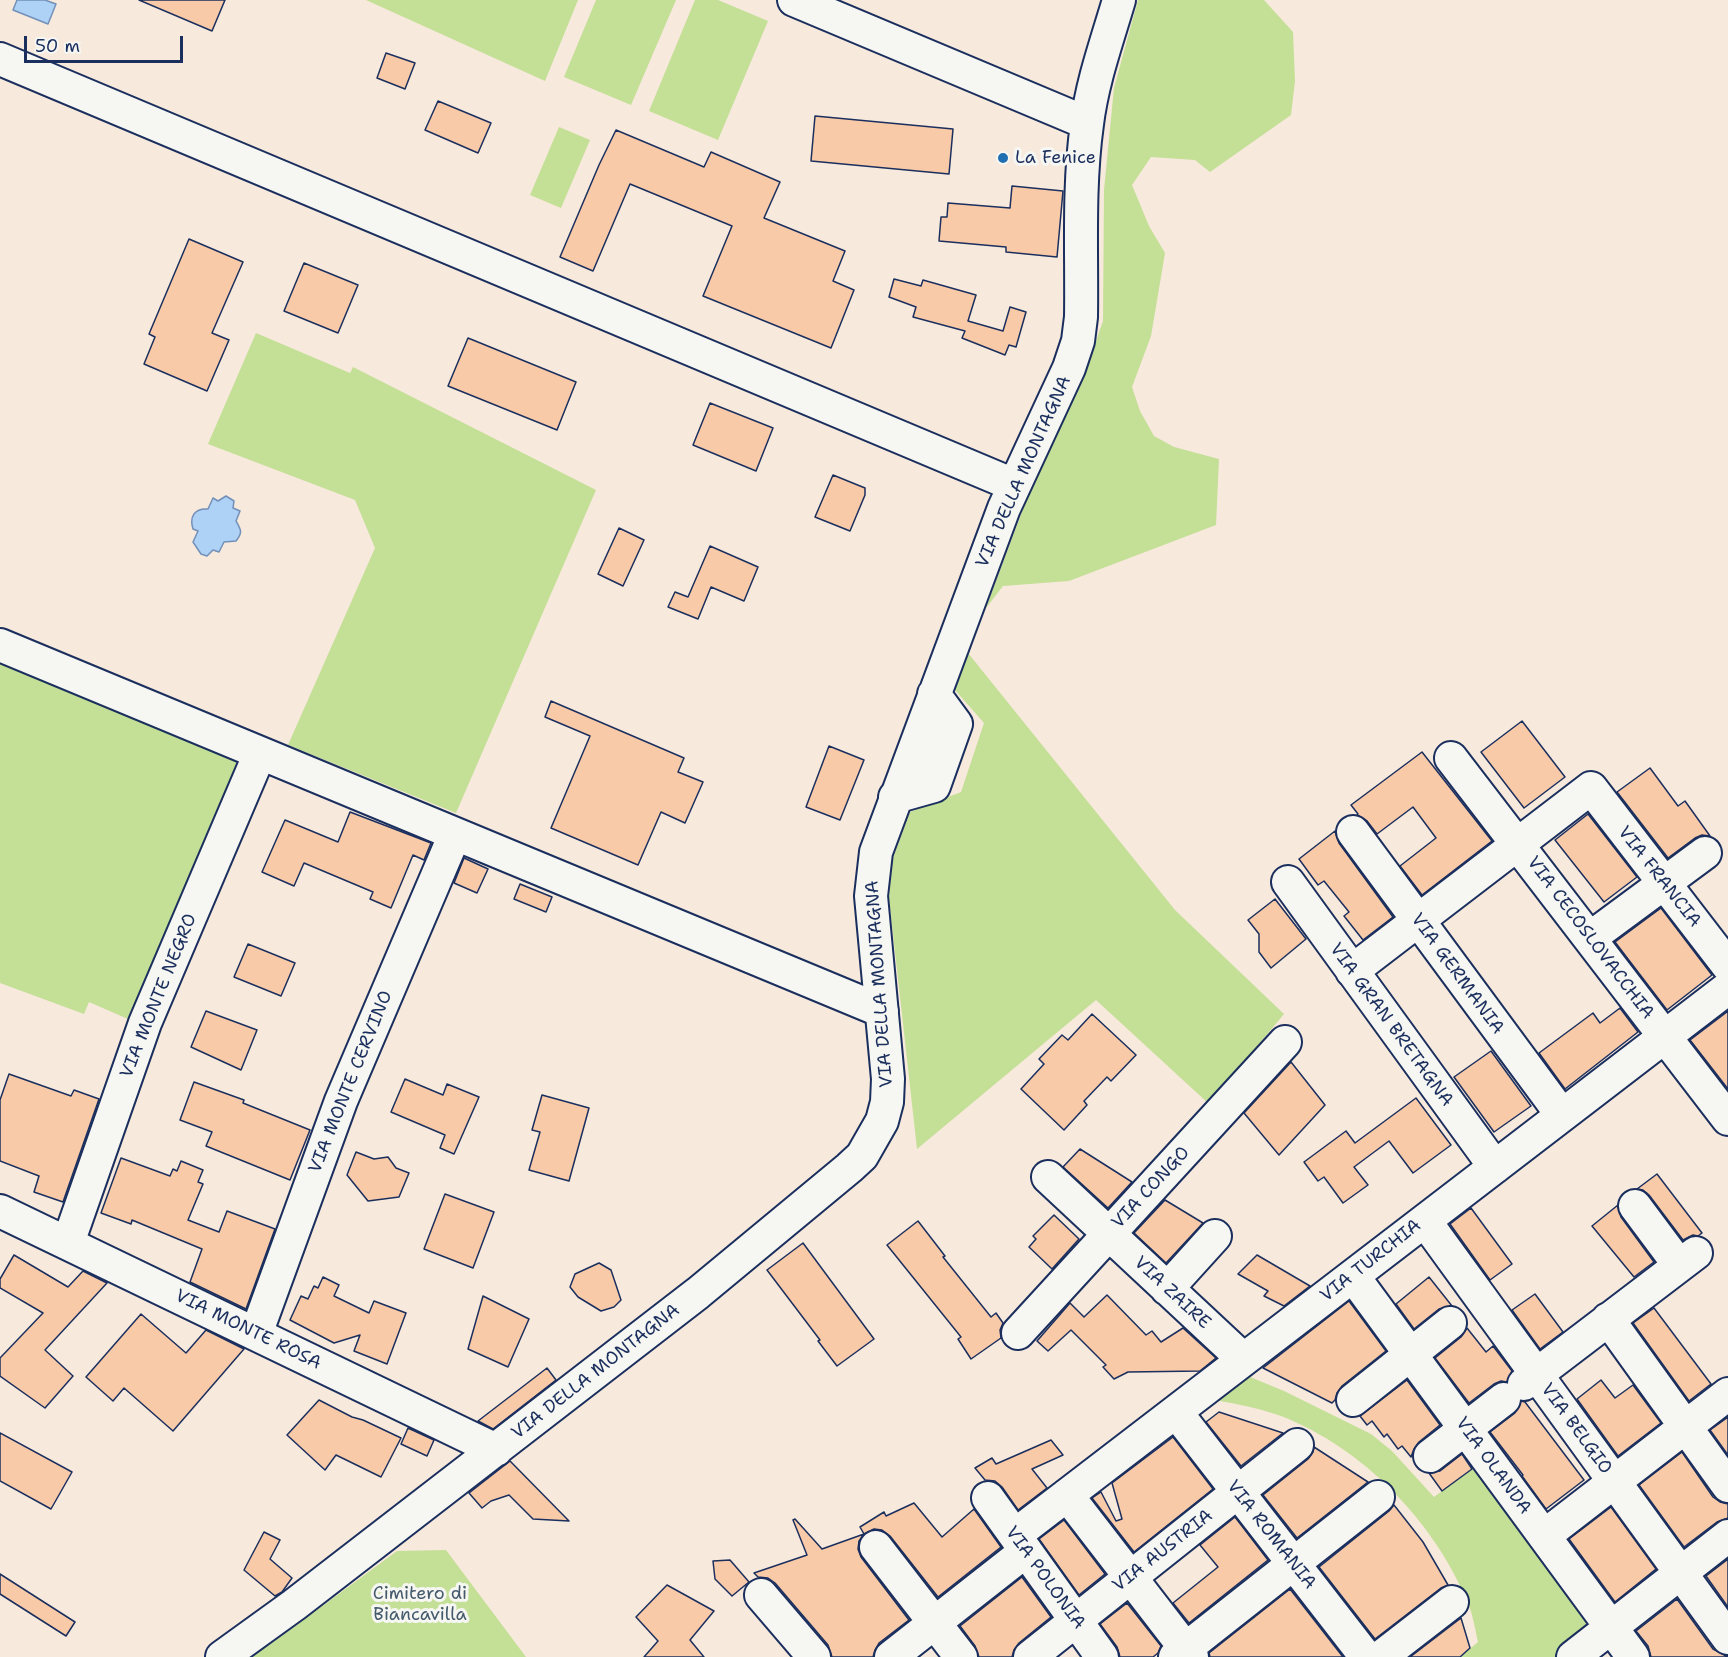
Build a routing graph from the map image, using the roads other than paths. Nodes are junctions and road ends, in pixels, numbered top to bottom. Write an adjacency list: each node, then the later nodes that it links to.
1 (794, 0): 4 (street)
2 (1119, 0): 4 (street, VIA DELLA MONTAGNA)
3 (0, 59): 5 (street)
4 (1087, 123): 5 (street, VIA DELLA MONTAGNA)
5 (1014, 485): 20 (street, VIA DELLA MONTAGNA)
6 (0, 645): 7 (street)
7 (260, 753): 10 (street); 32 (street, VIA MONTE NEGRO)
8 (1451, 758): 11 (street, VIA CECOSLOVACCHIA)
9 (1353, 832): 15 (street, VIA GERMANIA)
10 (455, 834): 20 (street); 38 (street, VIA MONTE CERVINO)
11 (1517, 844): 14 (street, VIA FRANCIA); 15 (street); 16 (street, VIA CECOSLOVACCHIA)
12 (1705, 853): 14 (street)
13 (1288, 882): 18 (street, VIA GRAN BRETAGNA)
14 (1664, 883): 16 (street); 17 (street, VIA FRANCIA)
15 (1418, 921): 18 (street); 23 (street, VIA GERMANIA)
16 (1590, 938): 21 (street, VIA CECOSLOVACCHIA)
17 (1728, 966)
18 (1352, 971): 25 (street, VIA GRAN BRETAGNA)
19 (1728, 988): 21 (street, VIA TURCHIA)
20 (882, 1011): 48 (street, VIA DELLA MONTAGNA)
21 (1665, 1036): 23 (street, VIA TURCHIA); 24 (street, VIA CECOSLOVACCHIA)
22 (1285, 1042): 30 (street, VIA CONGO)
23 (1562, 1115): 25 (street, VIA TURCHIA)
24 (1728, 1119)
25 (1495, 1167): 29 (street, VIA TURCHIA)
26 (1048, 1177): 30 (street, VIA ZAIRE)
27 (1635, 1206): 35 (street)
28 (0, 1211): 32 (street, VIA MONTE ROSA)
29 (1425, 1221): 33 (street, VIA TURCHIA); 41 (street, VIA BELGIO)
30 (1110, 1233): 34 (street, VIA ZAIRE); 37 (street, VIA CONGO)
31 (1215, 1236): 34 (street)
32 (68, 1243): 38 (street, VIA MONTE ROSA)
33 (1353, 1276): 39 (street, VIA OLANDA); 40 (street, VIA TURCHIA)
34 (1167, 1289): 40 (street, VIA ZAIRE)
35 (1608, 1319): 41 (street); 45 (street)
36 (1450, 1323): 39 (street)
37 (1018, 1333)
38 (256, 1334): 48 (street, VIA MONTE ROSA)
39 (1411, 1354): 43 (street); 46 (street, VIA OLANDA)
40 (1243, 1359): 44 (street, VIA TURCHIA)
41 (1521, 1386): 46 (street); 50 (street, VIA BELGIO)
42 (1728, 1394): 45 (street)
43 (1353, 1400)
44 (1176, 1412): 52 (street, VIA ROMANIA); 53 (street, VIA TURCHIA)
45 (1685, 1426): 50 (street); 51 (street)
46 (1466, 1429): 49 (street); 56 (street, VIA OLANDA)
47 (1297, 1445): 52 (street, VIA AUSTRIA)
48 (496, 1450): 70 (street, VIA DELLA MONTAGNA)
49 (1430, 1456)
50 (1614, 1482): 56 (street); 61 (street, VIA BELGIO)
51 (1728, 1486)
52 (1238, 1492): 60 (street, VIA ROMANIA); 62 (street, VIA AUSTRIA)
53 (1067, 1495): 58 (street, VIA TURCHIA); 62 (street)
54 (1378, 1497): 60 (street)
55 (988, 1498): 58 (street, VIA POLONIA)
56 (1544, 1536): 67 (street, VIA OLANDA)
57 (1728, 1536): 61 (street)
58 (1021, 1543): 65 (street, VIA POLONIA); 66 (street, VIA TURCHIA)
59 (876, 1547): 66 (street)
60 (1294, 1564): 69 (street); 76 (street, VIA ROMANIA)
61 (1681, 1573): 67 (street); 68 (street, VIA BELGIO)
62 (1130, 1577): 65 (street, VIA AUSTRIA); 69 (street)
63 (761, 1595): 71 (street)
64 (1452, 1602): 77 (street)
65 (1076, 1620): 74 (street, VIA AUSTRIA); 75 (street, VIA POLONIA)
66 (934, 1623): 72 (street, VIA TURCHIA); 73 (street)
67 (1611, 1627): 78 (street); 79 (street, VIA OLANDA)
68 (1728, 1638)
69 (1184, 1654)
70 (222, 1657)
71 (814, 1657)
72 (891, 1657)
73 (961, 1657)
74 (1030, 1657)
75 (1102, 1657)
76 (1366, 1657)
77 (1381, 1657)
78 (1573, 1657)
79 (1633, 1657)

